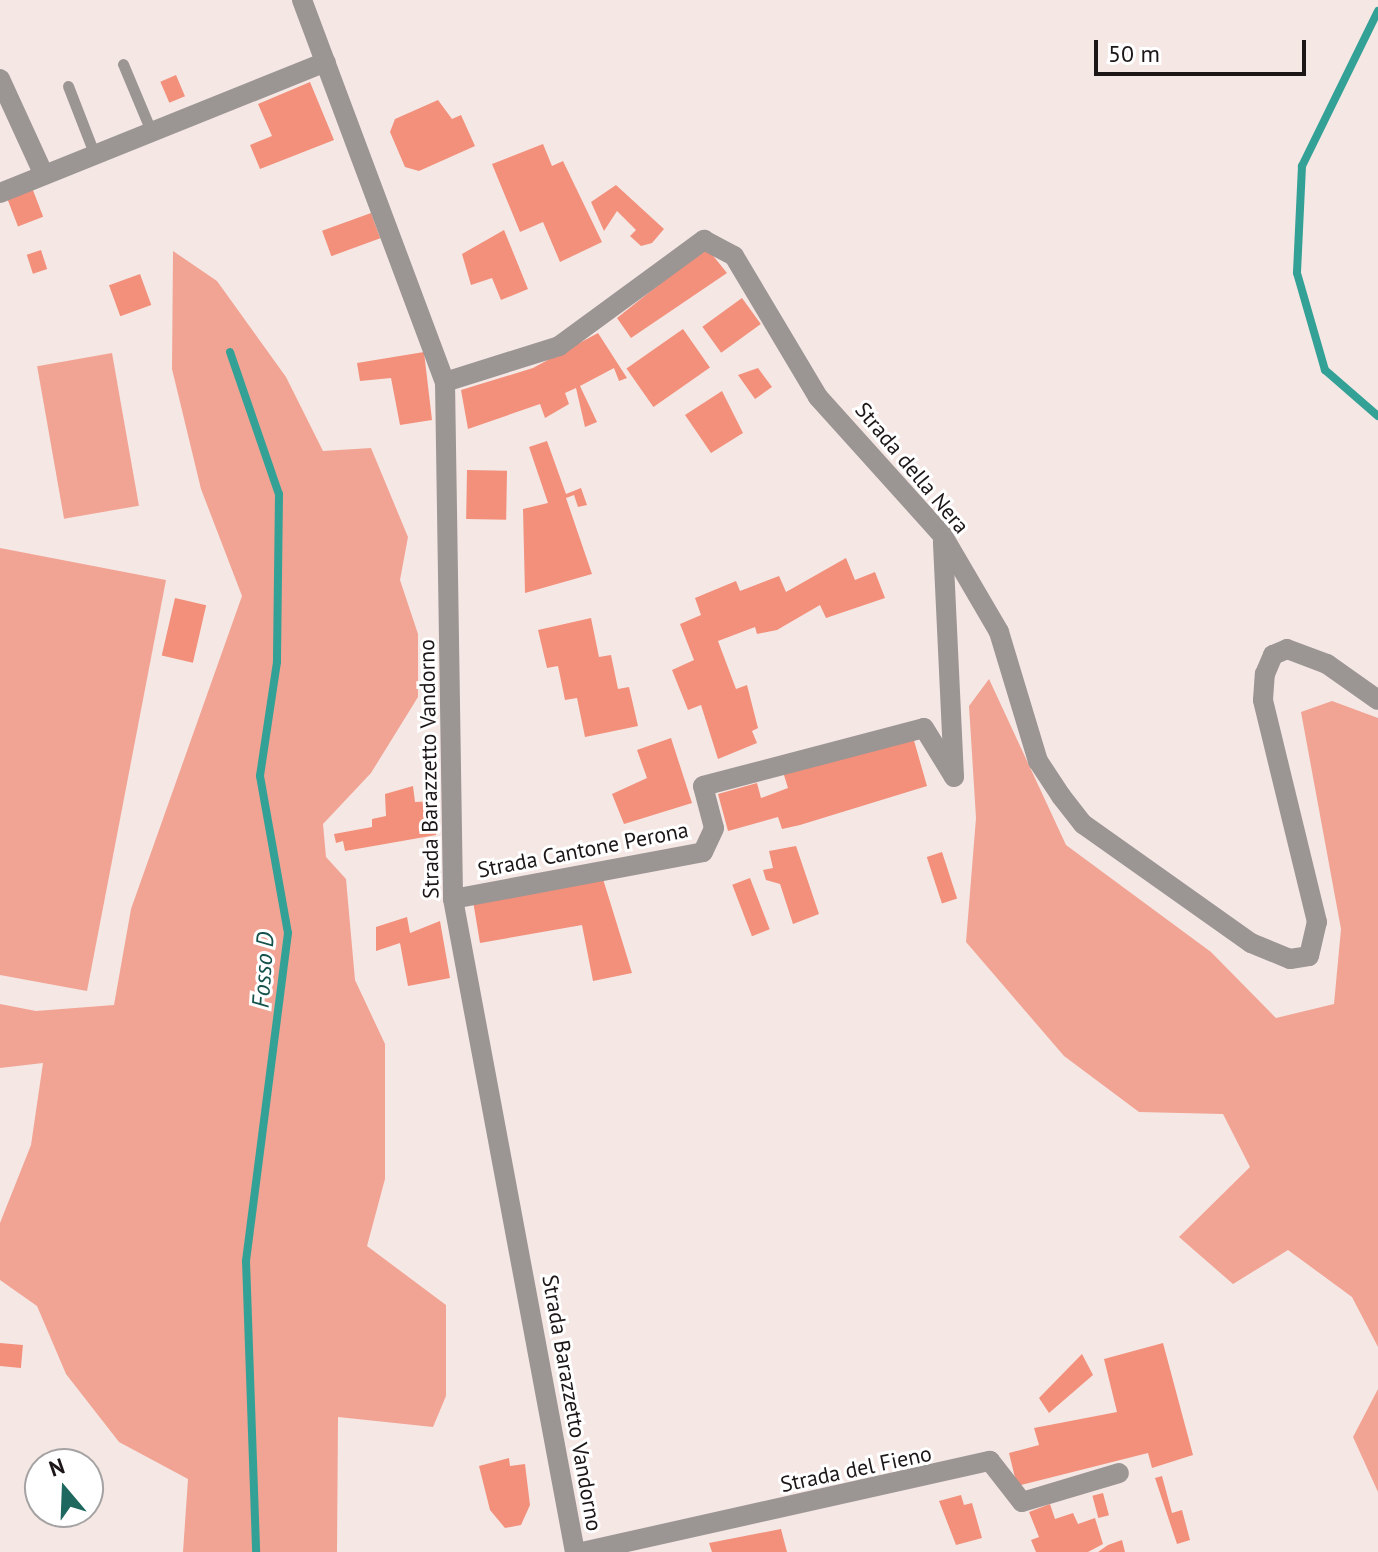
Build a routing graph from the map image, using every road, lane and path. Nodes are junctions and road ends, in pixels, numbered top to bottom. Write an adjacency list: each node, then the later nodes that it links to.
1 (302, 0): 2 (street, Strada Barazzetto Vandorno)
2 (326, 62): 6 (street); 10 (street, Strada Barazzetto Vandorno)
3 (123, 64): 6 (lane)
4 (0, 79): 8 (street)
5 (68, 86): 7 (lane)
6 (151, 131): 7 (street)
7 (94, 153): 8 (street)
8 (43, 173): 9 (street)
9 (0, 193)
10 (445, 382): 11 (street, Strada della Nera); 13 (street, Strada Barazzetto Vandorno)
11 (943, 536): 12 (street, Strada della Nera); 13 (street, Strada Cantone Perona)
12 (1378, 700)
13 (453, 899): 15 (street, Strada Barazzetto Vandorno)
14 (1119, 1473): 16 (street, Strada del Fieno)
15 (575, 1552)
16 (582, 1552)

